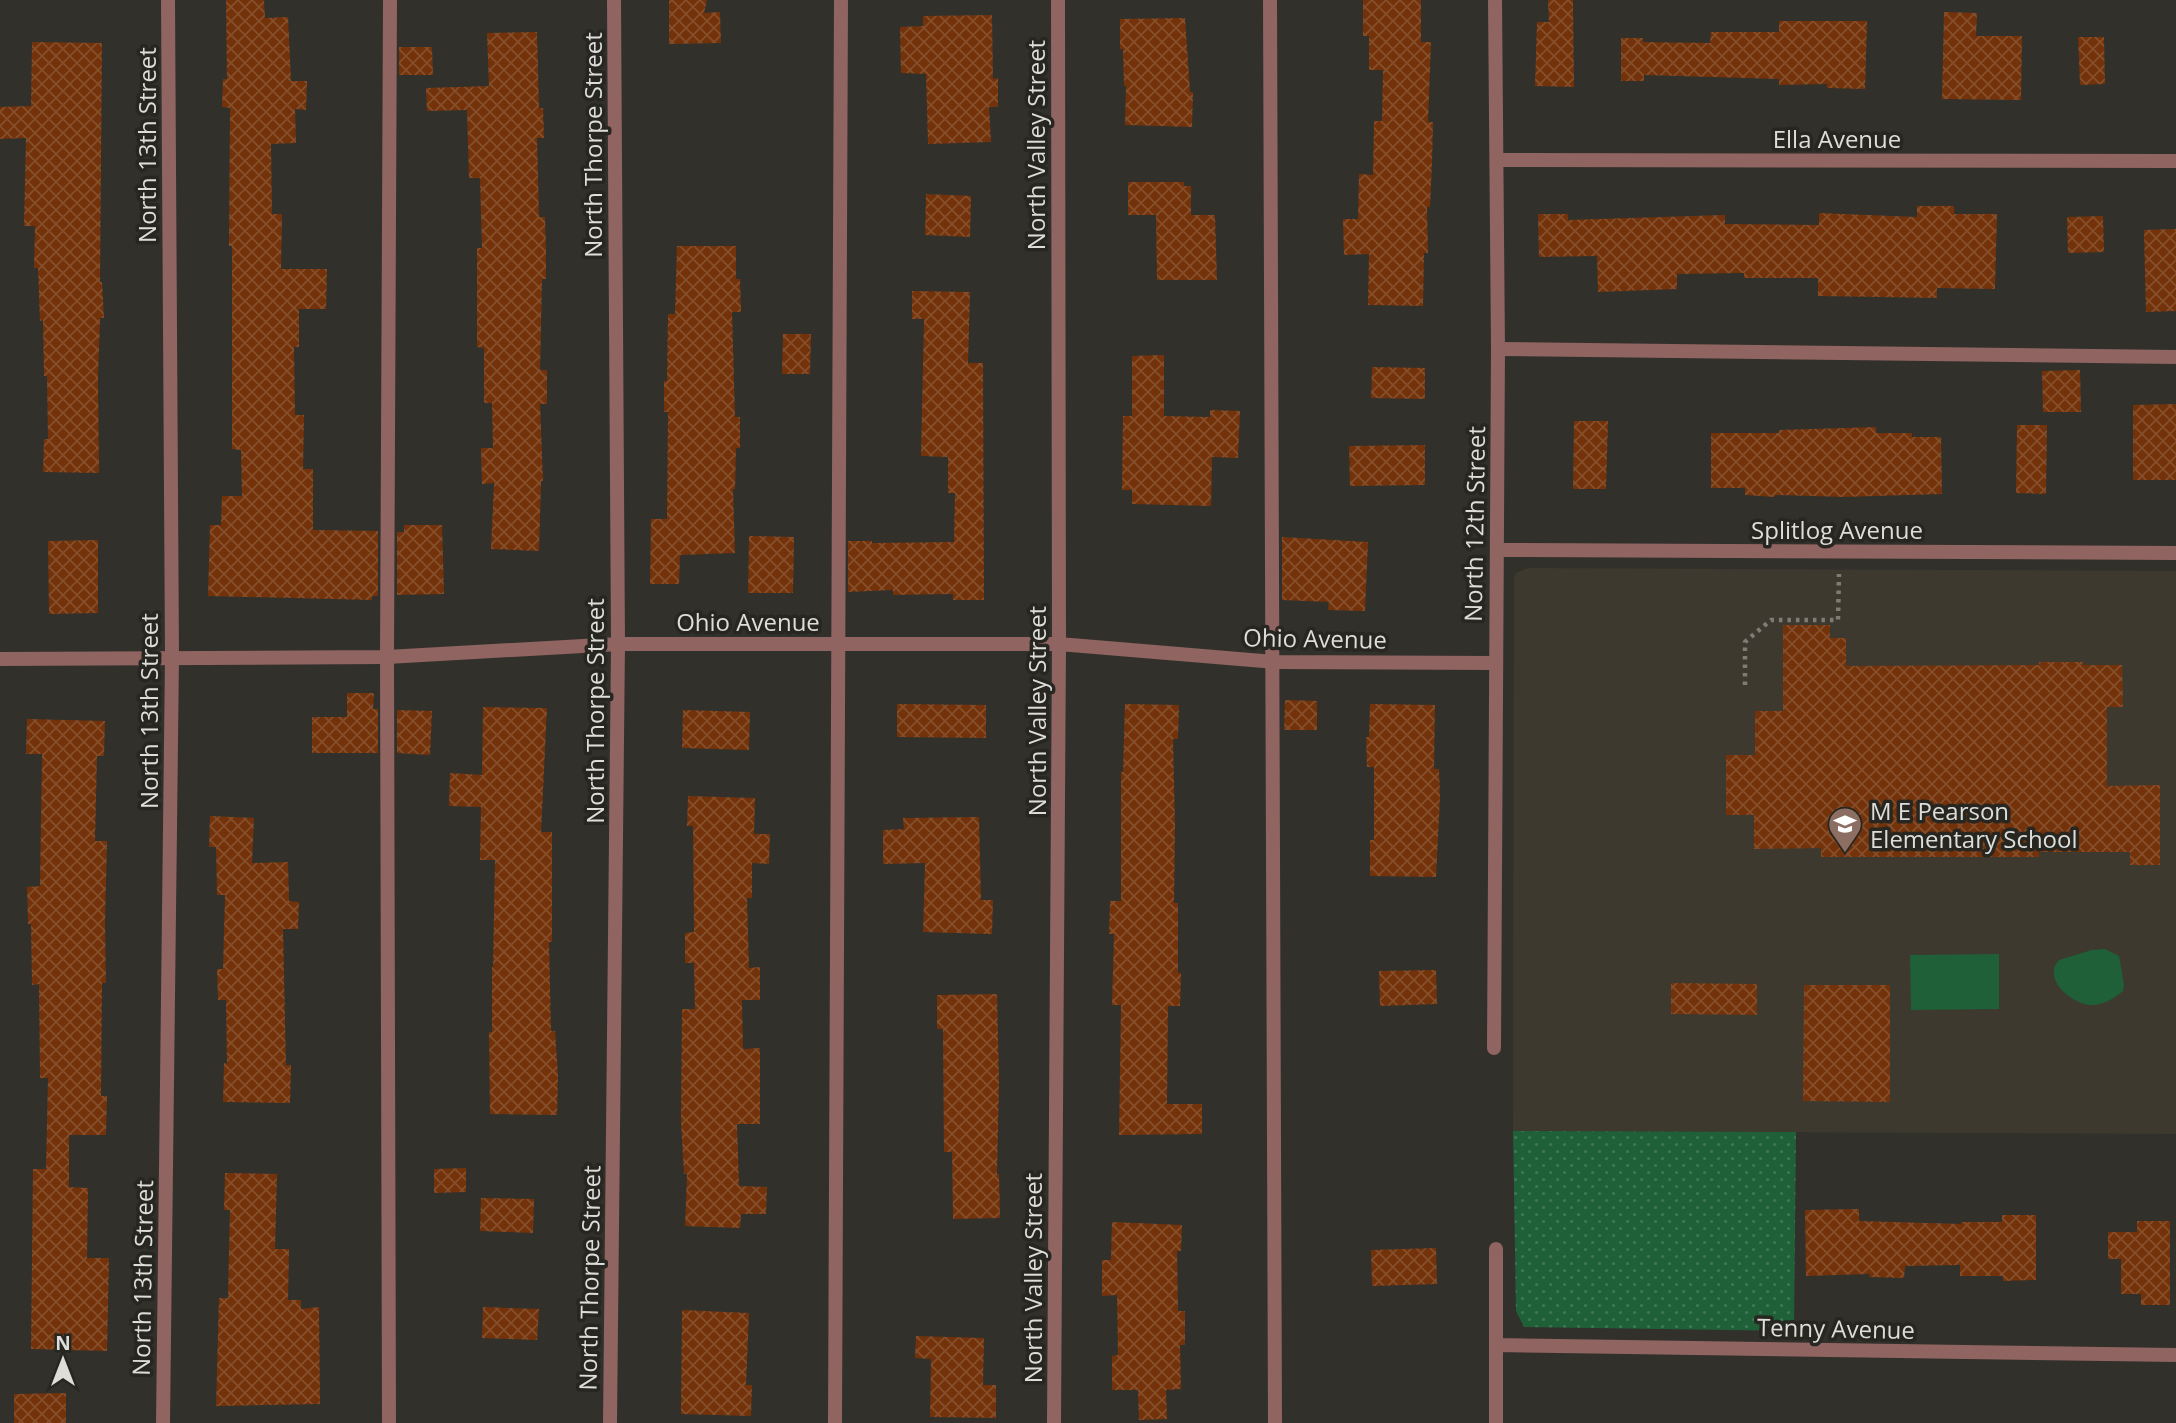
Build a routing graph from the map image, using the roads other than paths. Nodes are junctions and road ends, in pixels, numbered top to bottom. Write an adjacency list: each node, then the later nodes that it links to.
1 (167, 0): 17 (street, North 13th Street)
2 (390, 0): 18 (street)
3 (614, 0): 14 (street, North Thorpe Street)
4 (841, 0): 15 (street)
5 (1058, 0): 16 (street, North Valley Street)
6 (1270, 0): 20 (street)
7 (1496, 0): 8 (street, North 12th Street)
8 (1498, 160): 9 (street, Ella Avenue); 10 (street, North 12th Street)
9 (2176, 161)
10 (1498, 349): 11 (street); 12 (street, North 12th Street)
11 (2176, 357)
12 (1498, 550): 13 (street, Splitlog Avenue); 21 (street, North 12th Street)
13 (2176, 553)
14 (618, 644): 15 (street, Ohio Avenue); 18 (street, Ohio Avenue); 28 (street, North Thorpe Street)
15 (837, 644): 16 (street, Ohio Avenue); 29 (street)
16 (1059, 645): 20 (street, Ohio Avenue); 30 (street, North Valley Street)
17 (172, 657): 18 (street, Ohio Avenue); 19 (street, Ohio Avenue); 26 (street, North 13th Street)
18 (387, 657): 27 (street)
19 (0, 659)
20 (1274, 662): 21 (street, Ohio Avenue); 31 (street)
21 (1495, 663): 22 (street, North 12th Street)
22 (1494, 1048)
23 (1496, 1249): 24 (street)
24 (1496, 1345): 25 (street, Tenny Avenue); 32 (street)
25 (2176, 1356)
26 (163, 1423)
27 (389, 1423)
28 (610, 1423)
29 (835, 1423)
30 (1054, 1423)
31 (1275, 1423)
32 (1496, 1423)

